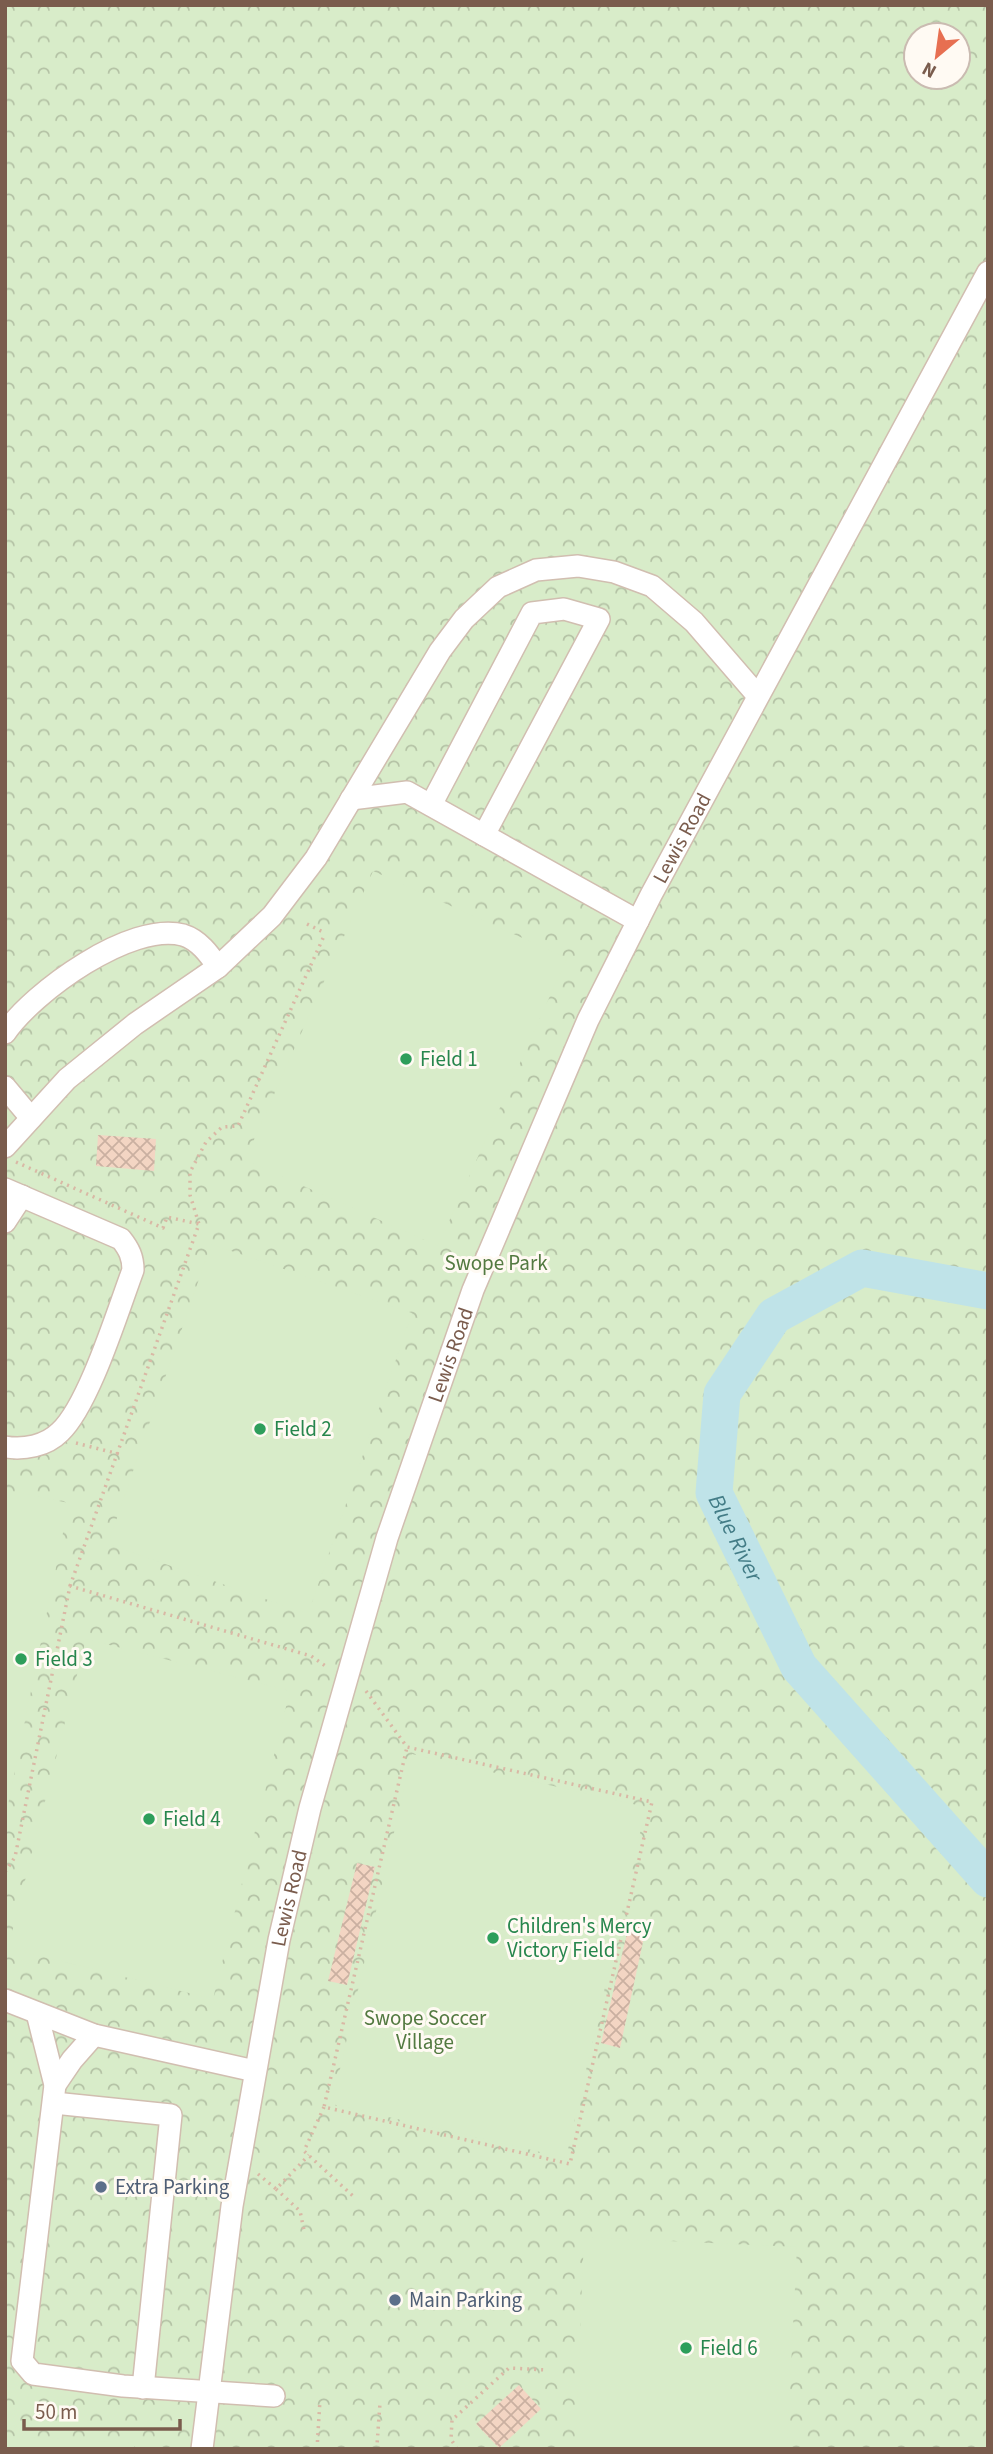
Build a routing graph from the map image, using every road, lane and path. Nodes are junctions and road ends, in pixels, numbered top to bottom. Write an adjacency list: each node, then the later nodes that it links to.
1 (988, 272): 2 (street, Lewis Road)
2 (757, 695): 3 (street); 6 (street, Lewis Road)
3 (351, 799): 4 (street); 8 (street)
4 (430, 805): 5 (street); 5 (street)
5 (484, 835): 6 (street)
6 (638, 921): 25 (street, Lewis Road)
7 (307, 924): 15 (path)
8 (218, 967): 9 (street); 11 (street)
9 (5, 1033)
10 (5, 1087): 11 (street)
11 (31, 1118): 12 (street)
12 (7, 1153): 15 (path)
13 (13, 1193): 14 (street); 16 (street)
14 (5, 1222)
15 (199, 1224): 17 (path)
16 (5, 1447)
17 (70, 1586): 18 (path); 21 (path)
18 (327, 1667)
19 (360, 1684): 20 (path)
20 (407, 1747): 27 (path); 27 (path)
21 (5, 1872)
22 (5, 2000): 23 (street)
23 (37, 2012): 24 (street); 26 (street)
24 (94, 2035): 25 (street); 26 (street)
25 (255, 2071): 35 (street, Lewis Road)
26 (54, 2094): 34 (street); 34 (street)
27 (324, 2106): 28 (path)
28 (309, 2155): 30 (path); 31 (path)
29 (255, 2171): 30 (path)
30 (276, 2189): 32 (path)
31 (353, 2196)
32 (304, 2230)
33 (545, 2370): 42 (path)
34 (143, 2388): 35 (street)
35 (208, 2390): 36 (street); 39 (street, Lewis Road)
36 (274, 2396)
37 (320, 2400): 40 (path)
38 (380, 2403): 41 (path)
39 (202, 2449)
40 (317, 2449)
41 (379, 2449)
42 (457, 2449)

